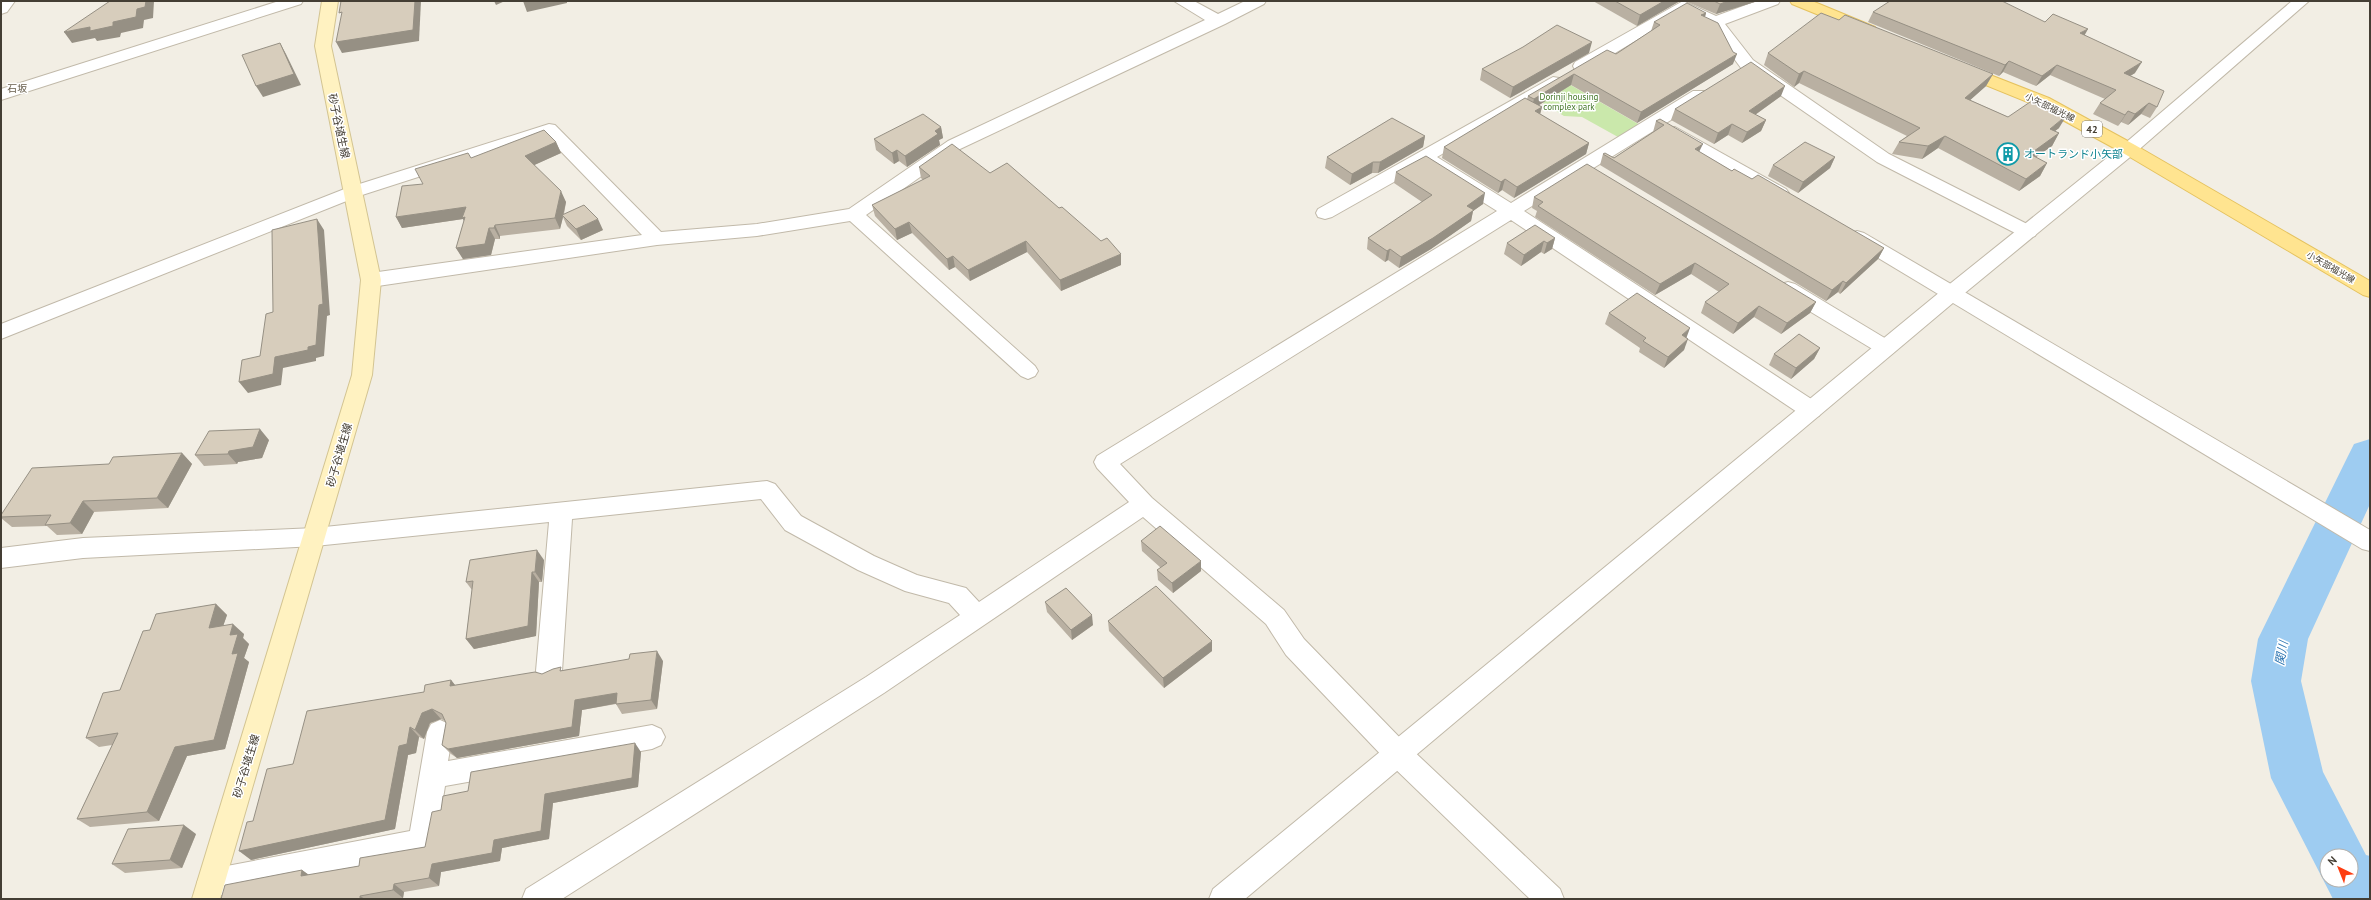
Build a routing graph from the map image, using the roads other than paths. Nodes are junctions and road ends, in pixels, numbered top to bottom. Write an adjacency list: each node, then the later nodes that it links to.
1 (7, 1): 9 (street)
2 (295, 1): 15 (street)
3 (330, 1): 21 (main road, 砂子谷埴生線)
4 (1182, 1): 10 (street)
5 (1258, 1): 10 (street)
6 (1772, 1): 11 (street)
7 (1798, 1): 12 (main road)
8 (2301, 1): 17 (street)
9 (1, 9)
10 (1218, 21): 25 (street)
11 (1715, 22): 18 (street); 27 (street)
12 (1884, 37)
13 (1949, 63): 17 (main road, 小矢部福光線 / 42)
14 (1715, 85): 16 (street)
15 (1, 95)
16 (1657, 121): 19 (street); 22 (street)
17 (2129, 149): 27 (street); 31 (main road, 小矢部福光線 / 42)
18 (1424, 157): 23 (street); 24 (street)
19 (1585, 166): 20 (street); 23 (street)
20 (1606, 178)
21 (353, 192): 28 (street); 30 (main road, 砂子谷埴生線); 33 (street)
22 (1794, 201)
23 (1511, 211): 36 (street); 37 (street)
24 (1325, 213)
25 (854, 214): 28 (street); 35 (street)
26 (1843, 229): 32 (street)
27 (2028, 232): 32 (street)
28 (657, 239): 30 (street)
29 (1770, 278): 34 (street)
30 (371, 280): 39 (main road, 砂子谷埴生線)
31 (2370, 290)
32 (1952, 292): 34 (street); 40 (street)
33 (1, 332)
34 (1886, 348): 36 (street)
35 (1028, 371)
36 (1811, 410): 46 (street)
37 (1144, 504): 42 (street); 46 (street)
38 (561, 511): 39 (street); 42 (street); 43 (street)
39 (315, 537): 41 (street); 48 (main road, 砂子谷埴生線)
40 (2370, 542)
41 (1, 558)
42 (978, 617): 49 (street)
43 (548, 671)
44 (440, 732): 47 (street)
45 (652, 737): 47 (street)
46 (1397, 753): 50 (street); 51 (street)
47 (433, 776): 48 (street)
48 (209, 891)
49 (536, 899)
50 (1223, 899)
51 (1550, 899)

